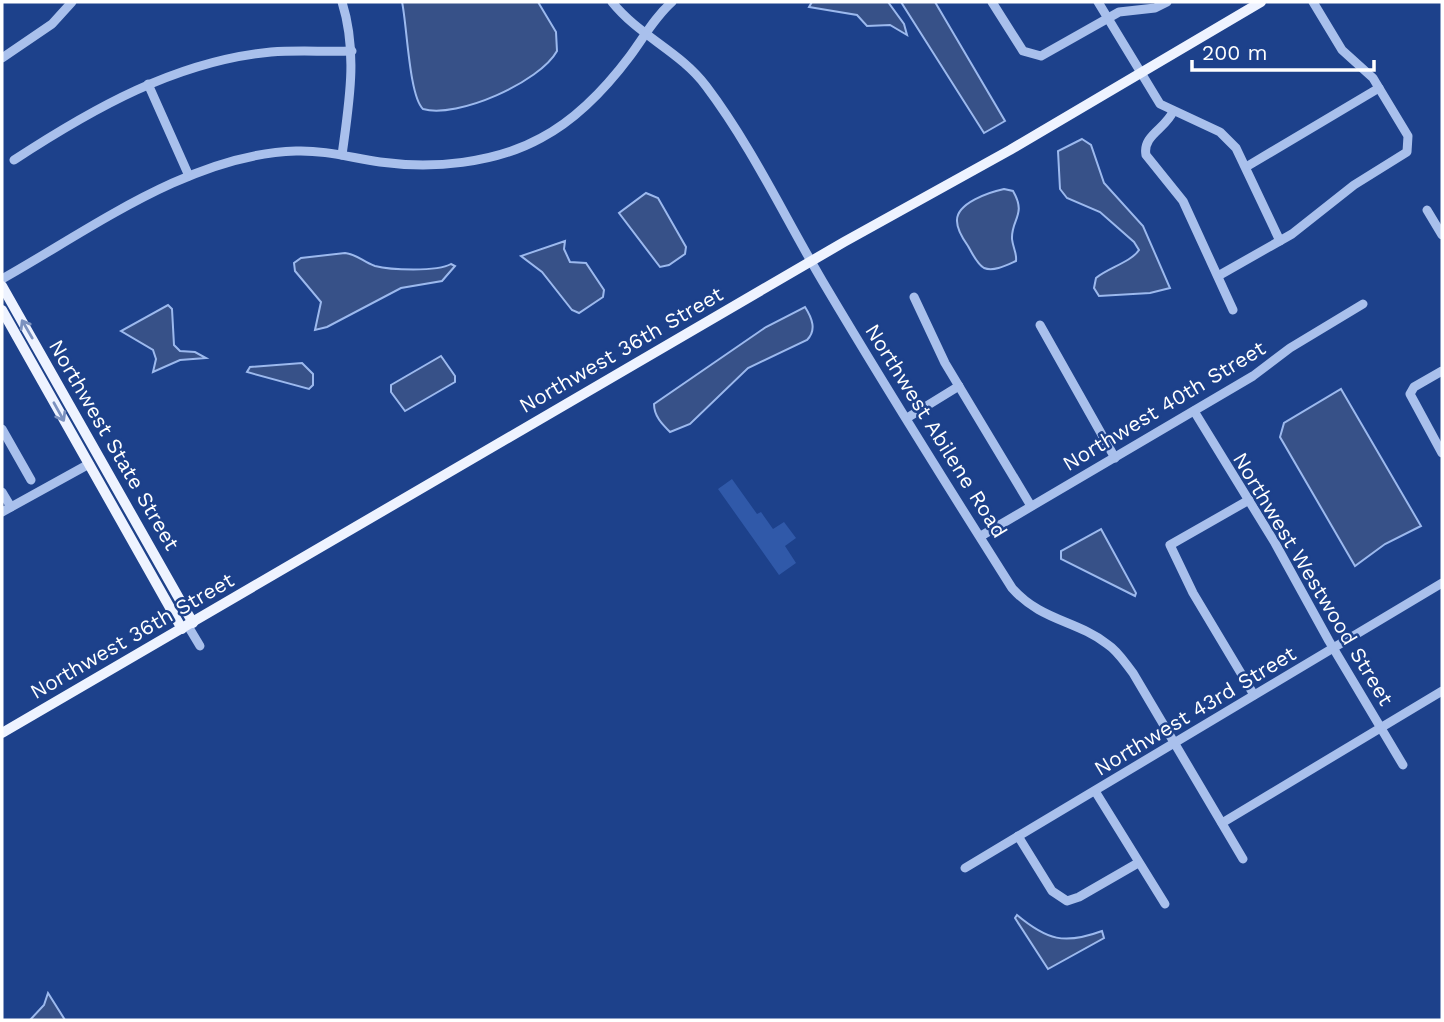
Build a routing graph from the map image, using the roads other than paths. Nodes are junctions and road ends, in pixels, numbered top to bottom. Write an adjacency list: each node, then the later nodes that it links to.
1 (72, 2): 13 (street)
2 (342, 2): 12 (street)
3 (612, 2): 11 (street, Northwest Abilene Road)
4 (672, 2): 11 (street)
5 (992, 2): 10 (street)
6 (1098, 2): 10 (street)
7 (1167, 2): 10 (street)
8 (1261, 2): 14 (main road, Northwest 36th Street)
9 (1313, 2): 16 (street)
10 (1108, 18): 14 (street)
11 (645, 35): 18 (street); 26 (street, Northwest Abilene Road)
12 (352, 51): 15 (street); 18 (street)
13 (2, 58)
14 (1141, 74): 17 (street); 26 (main road, Northwest 36th Street)
15 (148, 84): 19 (street); 21 (street)
16 (1380, 88): 20 (street); 25 (street)
17 (1173, 111): 20 (street); 27 (street)
18 (342, 155): 21 (street)
19 (14, 160)
20 (1246, 167): 25 (street)
21 (189, 176): 28 (street)
22 (1427, 210): 23 (street)
23 (1439, 224): 24 (street)
24 (1442, 235)
25 (1280, 241): 27 (street)
26 (812, 262): 38 (street, Northwest Abilene Road); 50 (main road, Northwest 36th Street)
27 (1218, 276): 33 (street)
28 (2, 279)
29 (2, 286): 50 (main road, Northwest State Street, one-way to 29)
30 (914, 297): 36 (street)
31 (1363, 304): 37 (street, Northwest 40th Street)
32 (2, 310): 42 (main road, Northwest State Street, one-way to 42)
33 (1233, 310)
34 (1040, 325): 41 (street)
35 (1442, 371): 40 (street)
36 (959, 386): 38 (street); 46 (street)
37 (1194, 411): 41 (street, Northwest 40th Street); 45 (street, Northwest Westwood Street)
38 (907, 418): 48 (street, Northwest Abilene Road)
39 (2, 429): 43 (street)
40 (1442, 453)
41 (1115, 458): 46 (street, Northwest 40th Street)
42 (89, 464): 47 (street); 50 (main road, Northwest State Street)
43 (31, 480)
44 (2, 492): 47 (street)
45 (1249, 499): 52 (street, Northwest Westwood Street); 54 (street)
46 (1031, 506): 48 (street, Northwest 40th Street)
47 (6, 510)
48 (981, 537): 57 (street, Northwest Abilene Road)
49 (1442, 583): 52 (street, Northwest 43rd Street)
50 (188, 626): 51 (street); 55 (main road, Northwest 36th Street)
51 (200, 646)
52 (1333, 648): 54 (street, Northwest 43rd Street); 56 (street, Northwest Westwood Street)
53 (1442, 691): 56 (street)
54 (1254, 695): 57 (street, Northwest 43rd Street)
55 (3, 728)
56 (1381, 728): 58 (street, Northwest Westwood Street); 60 (street)
57 (1174, 744): 59 (street, Northwest 43rd Street); 60 (street, Northwest Abilene Road)
58 (1403, 765)
59 (1095, 791): 61 (street, Northwest 43rd Street); 63 (street)
60 (1222, 823): 62 (street, Northwest Abilene Road)
61 (1018, 836): 63 (street); 64 (street, Northwest 43rd Street)
62 (1243, 859)
63 (1138, 863): 65 (street)
64 (965, 868)
65 (1165, 904)

